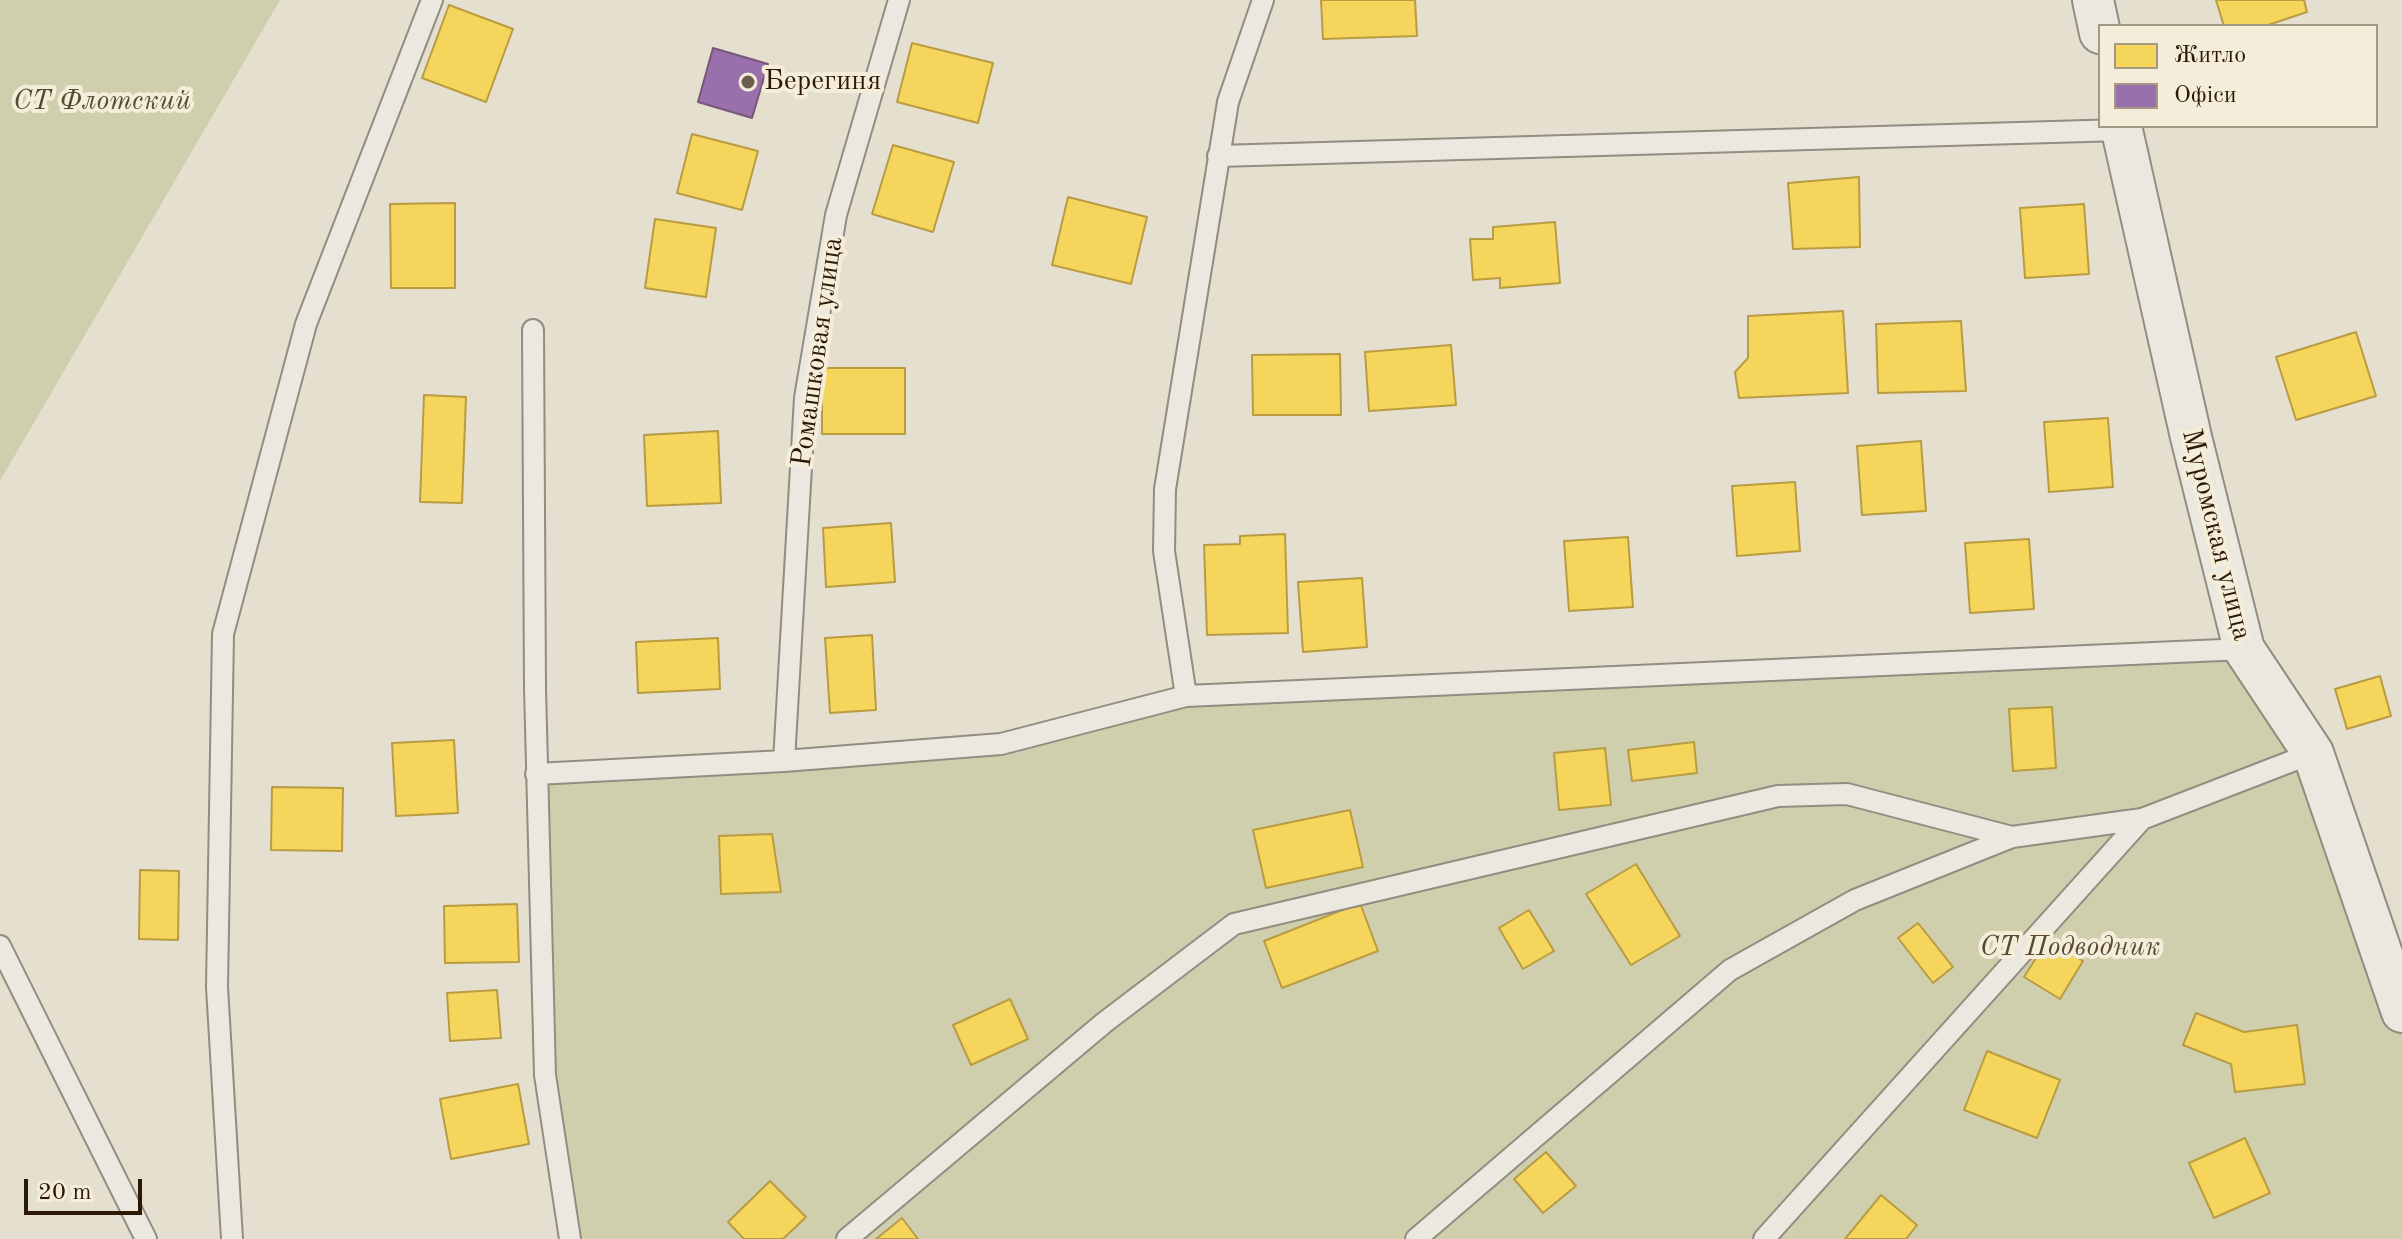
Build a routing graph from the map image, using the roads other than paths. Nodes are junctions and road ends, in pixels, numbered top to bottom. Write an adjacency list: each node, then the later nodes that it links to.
1 (432, 0): 19 (lane)
2 (899, 0): 12 (lane, Ромашковая улица)
3 (1263, 0): 7 (lane)
4 (2093, 0): 5 (street)
5 (2098, 24)
6 (2121, 128): 7 (lane); 9 (street, Муромская улица)
7 (1218, 156): 10 (lane)
8 (533, 330): 13 (lane)
9 (2244, 649): 10 (lane); 11 (street, Муромская улица)
10 (1186, 696): 12 (lane)
11 (2313, 753): 14 (lane); 17 (street, Муромская улица)
12 (784, 761): 13 (lane)
13 (536, 774): 20 (lane)
14 (2142, 819): 15 (lane); 23 (lane)
15 (2012, 837): 21 (lane); 22 (lane)
16 (0, 946): 18 (lane)
17 (2402, 1012)
18 (146, 1239)
19 (232, 1239)
20 (570, 1239)
21 (847, 1239)
22 (1416, 1239)
23 (1764, 1239)

